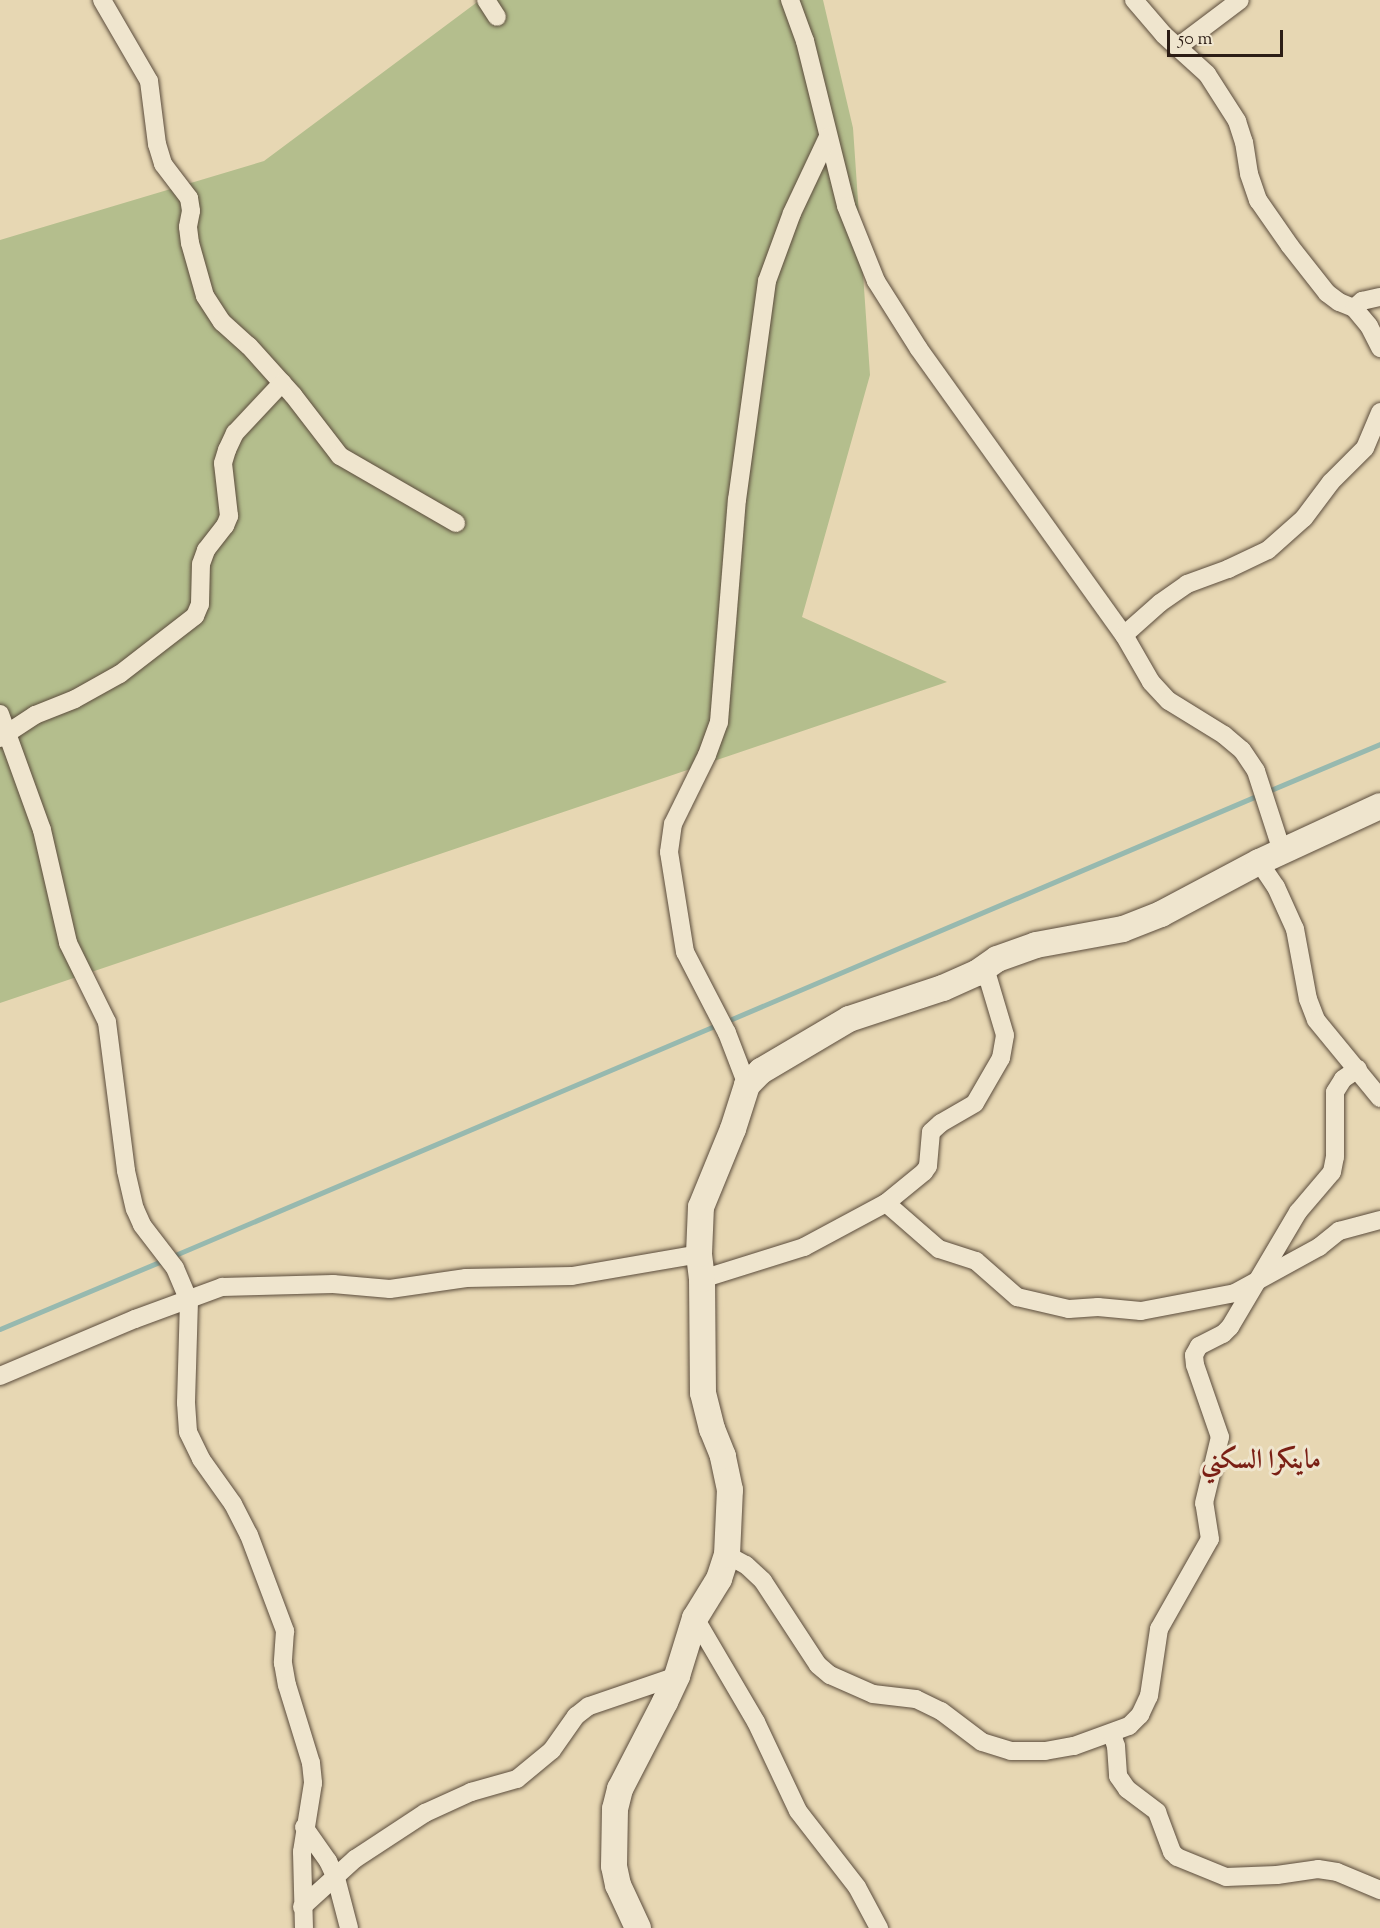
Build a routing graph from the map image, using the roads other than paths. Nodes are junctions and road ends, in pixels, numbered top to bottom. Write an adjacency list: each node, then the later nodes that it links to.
1 (102, 0): 14 (street)
2 (486, 0): 6 (street)
3 (790, 0): 8 (street)
4 (1134, 0): 7 (street)
5 (1240, 0): 7 (street)
6 (496, 17)
7 (1179, 46): 11 (street)
8 (828, 137): 17 (street); 25 (street)
9 (1380, 297): 11 (street)
10 (1380, 303): 12 (street)
11 (1354, 308): 12 (street)
12 (1369, 326): 13 (street)
13 (1380, 348)
14 (282, 383): 16 (street); 19 (street)
15 (1380, 412): 17 (street)
16 (456, 523)
17 (1124, 635): 21 (street)
18 (0, 714): 19 (street)
19 (3, 735): 32 (street)
20 (1380, 806): 21 (street)
21 (1282, 851): 22 (street)
22 (1259, 862): 23 (street); 24 (street)
23 (985, 968): 25 (street); 27 (street)
24 (1358, 1069): 26 (street); 31 (street)
25 (747, 1085): 29 (street)
26 (1380, 1098)
27 (886, 1203): 30 (street); 31 (street)
28 (1380, 1220): 31 (street)
29 (699, 1254): 30 (street); 32 (street)
30 (702, 1280): 34 (street)
31 (1254, 1286): 37 (street)
32 (189, 1301): 33 (street); 38 (street)
33 (0, 1376)
34 (727, 1555): 35 (street); 37 (street)
35 (695, 1618): 36 (street); 45 (street)
36 (677, 1676): 39 (street); 44 (street)
37 (1112, 1734): 40 (street)
38 (304, 1827): 39 (street); 41 (street)
39 (336, 1878): 41 (street); 43 (street)
40 (1380, 1890)
41 (302, 1907): 42 (street)
42 (304, 1928)
43 (349, 1928)
44 (639, 1928)
45 (879, 1928)

